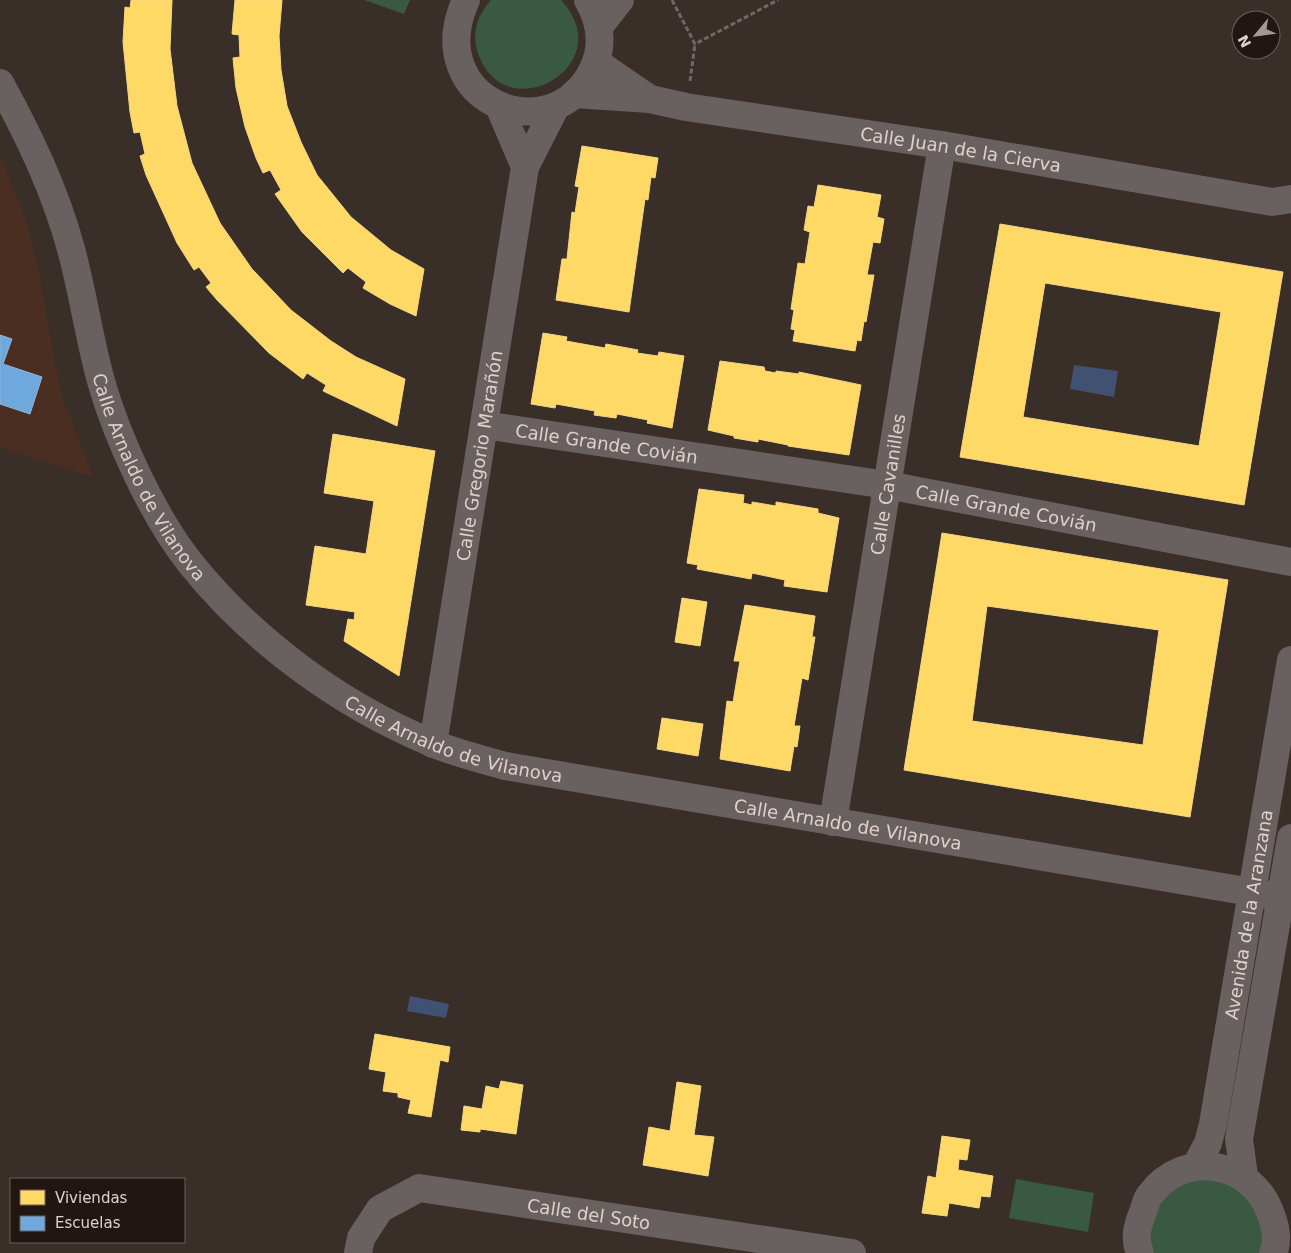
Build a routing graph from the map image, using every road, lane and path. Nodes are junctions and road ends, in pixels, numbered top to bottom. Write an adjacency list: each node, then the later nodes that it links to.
1 (466, 0): 12 (street)
2 (588, 0): 6 (street)
3 (620, 0): 6 (street)
4 (672, 0): 7 (path)
5 (778, 0): 7 (path)
6 (599, 27): 8 (street)
7 (695, 44): 13 (path)
8 (596, 62): 10 (street, Calle Juan de la Cierva); 11 (street, Calle Gregorio Marañón)
9 (0, 83): 21 (street, Calle Arnaldo de Vilanova)
10 (650, 99): 11 (street, Calle Juan de la Cierva); 13 (street, Calle Juan de la Cierva)
11 (565, 100): 12 (street, Calle Juan de la Cierva); 15 (street, Calle Gregorio Marañón)
12 (499, 106): 15 (street)
13 (686, 107): 14 (street, Calle Juan de la Cierva)
14 (942, 145): 16 (street, Calle Juan de la Cierva); 18 (street, Calle Cavanilles)
15 (525, 167): 17 (street, Calle Gregorio Marañón)
16 (1285, 205)
17 (484, 425): 18 (street, Calle Grande Covián); 21 (street, Calle Gregorio Marañón)
18 (887, 485): 19 (street, Calle Grande Covián); 22 (street, Calle Cavanilles)
19 (1291, 562)
20 (1291, 660): 24 (street, Avenida de la Aranzana)
21 (433, 744): 22 (street, Calle Arnaldo de Vilanova)
22 (833, 822): 24 (street, Calle Arnaldo de Vilanova)
23 (1291, 838): 25 (street, Avenida de la Aranzana)
24 (1252, 892): 25 (street, Calle Arnaldo de Vilanova); 26 (street, Avenida de la Aranzana)
25 (1281, 897): 27 (street, Avenida de la Aranzana)
26 (1196, 1166): 27 (street); 28 (street)
27 (1244, 1176): 31 (street)
28 (1134, 1250)
29 (358, 1253): 30 (street, Calle del Soto)
30 (852, 1253)
31 (1273, 1253)

